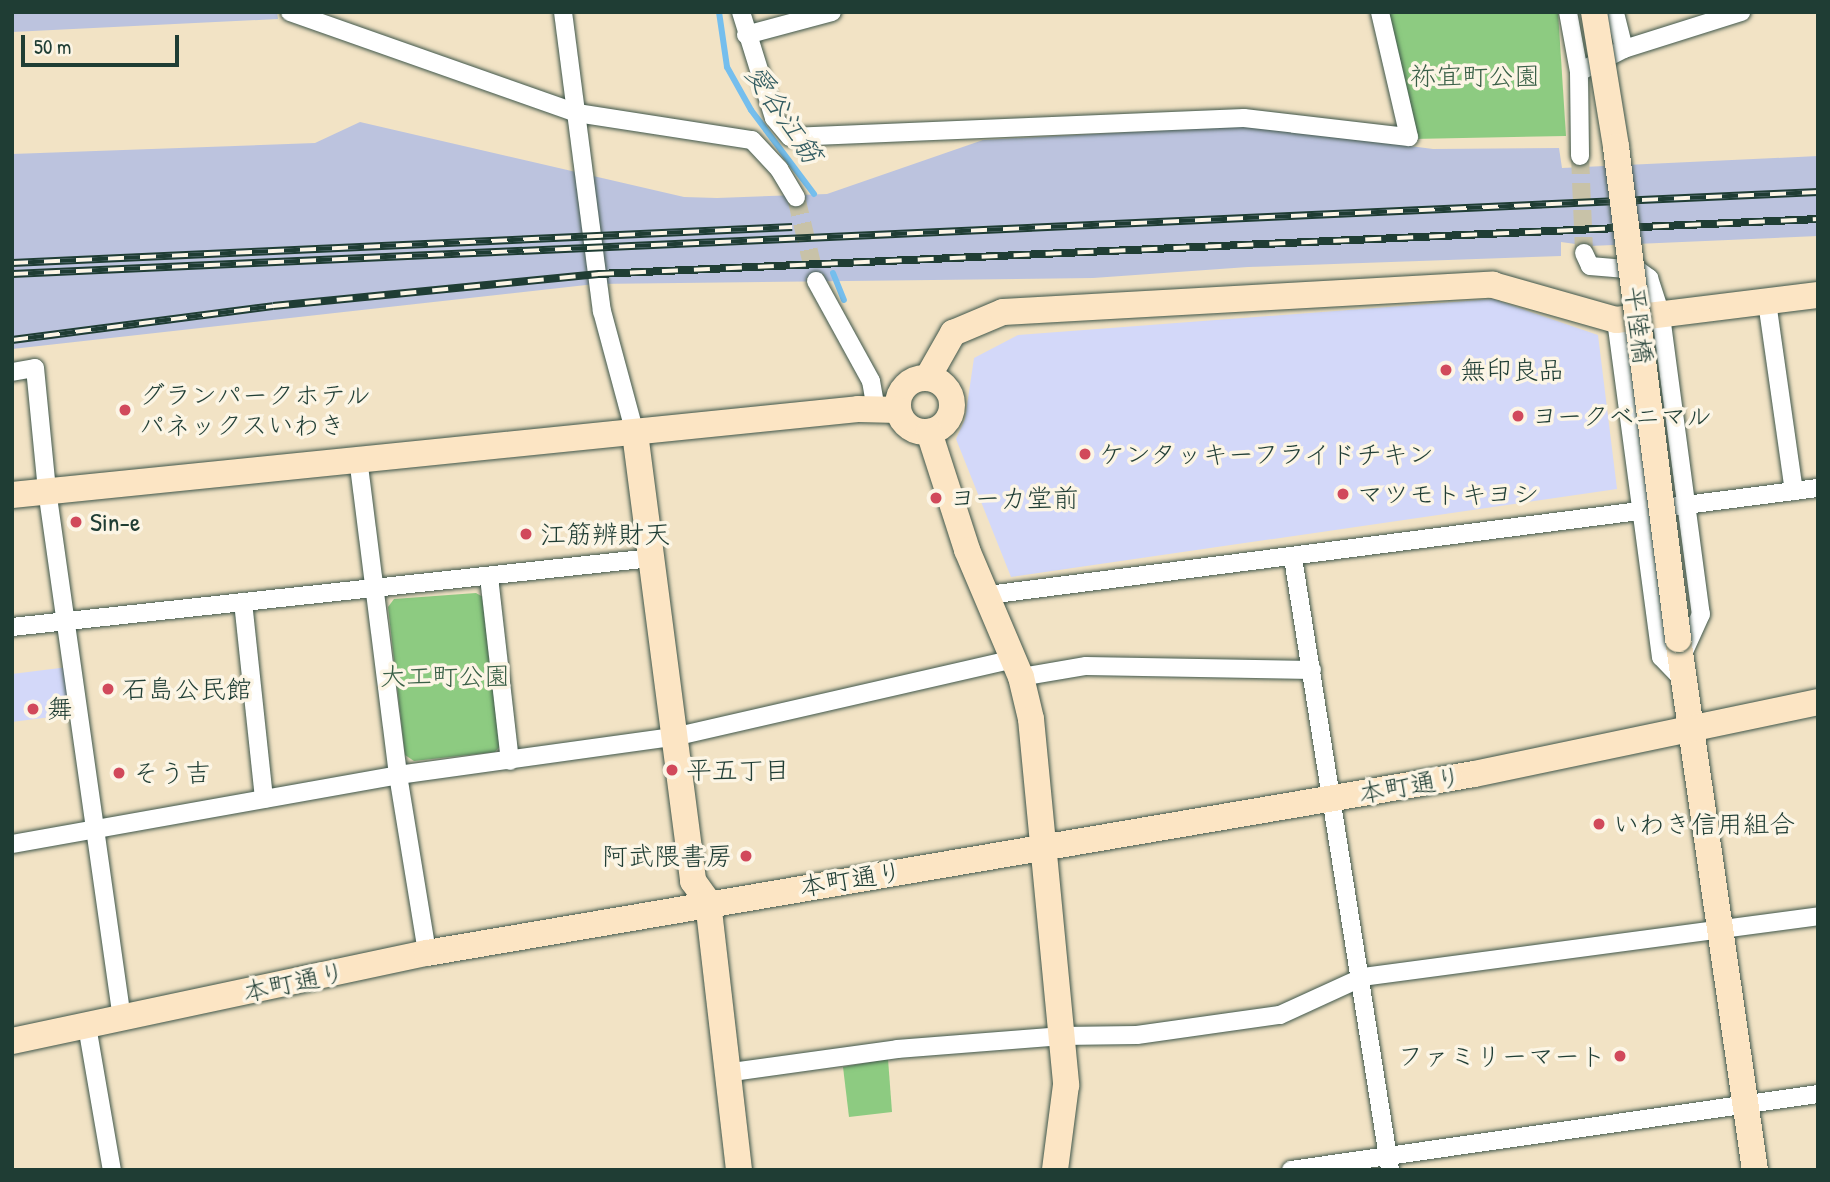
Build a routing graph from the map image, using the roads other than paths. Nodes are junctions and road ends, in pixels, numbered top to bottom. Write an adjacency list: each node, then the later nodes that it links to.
1 (290, 12): 13 (street)
2 (563, 12): 13 (street)
3 (741, 12): 10 (street)
4 (832, 12): 10 (street)
5 (1380, 12): 14 (street)
6 (1568, 12): 12 (street)
7 (1594, 12): 43 (street, 平陸橋, bridge)
8 (1615, 12): 11 (street)
9 (1741, 12): 11 (street)
10 (746, 35): 14 (street)
11 (1624, 49): 12 (street)
12 (1579, 72): 15 (street)
13 (577, 113): 14 (street); 27 (street)
14 (763, 129): 16 (street)
15 (1580, 156)
16 (796, 197)
17 (1584, 253): 21 (street)
18 (816, 281): 25 (street)
19 (1818, 295): 20 (street)
20 (1767, 302): 21 (street); 31 (street)
21 (1661, 316): 22 (street); 33 (street)
22 (1616, 320): 24 (street); 34 (street)
23 (12, 372): 30 (street)
24 (928, 377): 25 (street); 26 (street)
25 (887, 410): 26 (street); 27 (street)
26 (929, 432): 39 (street)
27 (635, 433): 28 (street); 35 (street)
28 (358, 458): 30 (street); 38 (street)
29 (1818, 488): 31 (street)
30 (47, 489): 32 (street); 41 (street)
31 (1794, 491): 33 (street)
32 (12, 495)
33 (1688, 505): 34 (street); 43 (street)
34 (1641, 511): 36 (street); 43 (street)
35 (652, 558): 37 (street); 48 (street)
36 (1293, 558): 39 (street); 45 (street)
37 (489, 577): 38 (street); 49 (street)
38 (376, 589): 40 (street); 50 (street)
39 (988, 595): 44 (street)
40 (243, 602): 41 (street); 51 (street)
41 (66, 619): 42 (street); 53 (street)
42 (12, 628)
43 (1682, 660): 47 (street, 平陸橋)
44 (1017, 668): 45 (street); 48 (street); 55 (street)
45 (1311, 670): 52 (street)
46 (1818, 702): 47 (street, 本町通り)
47 (1692, 725): 52 (street, 本町通り); 58 (street, 平陸橋)
48 (678, 736): 49 (street); 56 (street)
49 (510, 761): 50 (street)
50 (398, 775): 51 (street); 59 (street)
51 (264, 799): 53 (street)
52 (1332, 799): 55 (street, 本町通り); 60 (street)
53 (97, 831): 54 (street); 61 (street)
54 (12, 844)
55 (1044, 848): 56 (street, 本町通り); 63 (street)
56 (708, 902): 59 (street, 本町通り); 65 (street)
57 (1818, 916): 58 (street)
58 (1721, 928): 60 (street); 67 (street, 平陸橋)
59 (427, 953): 61 (street, 本町通り)
60 (1363, 977): 63 (street); 68 (street)
61 (122, 1019): 62 (street, 本町通り)
62 (87, 1026): 64 (street, 本町通り); 69 (street)
63 (1062, 1036): 65 (street); 71 (street)
64 (12, 1041)
65 (725, 1073): 70 (street)
66 (1818, 1094): 67 (street)
67 (1747, 1105): 68 (street); 73 (street, 平陸橋)
68 (1390, 1163): 72 (street)
69 (112, 1170)
70 (739, 1170)
71 (1055, 1170)
72 (1291, 1170)
73 (1755, 1170)

